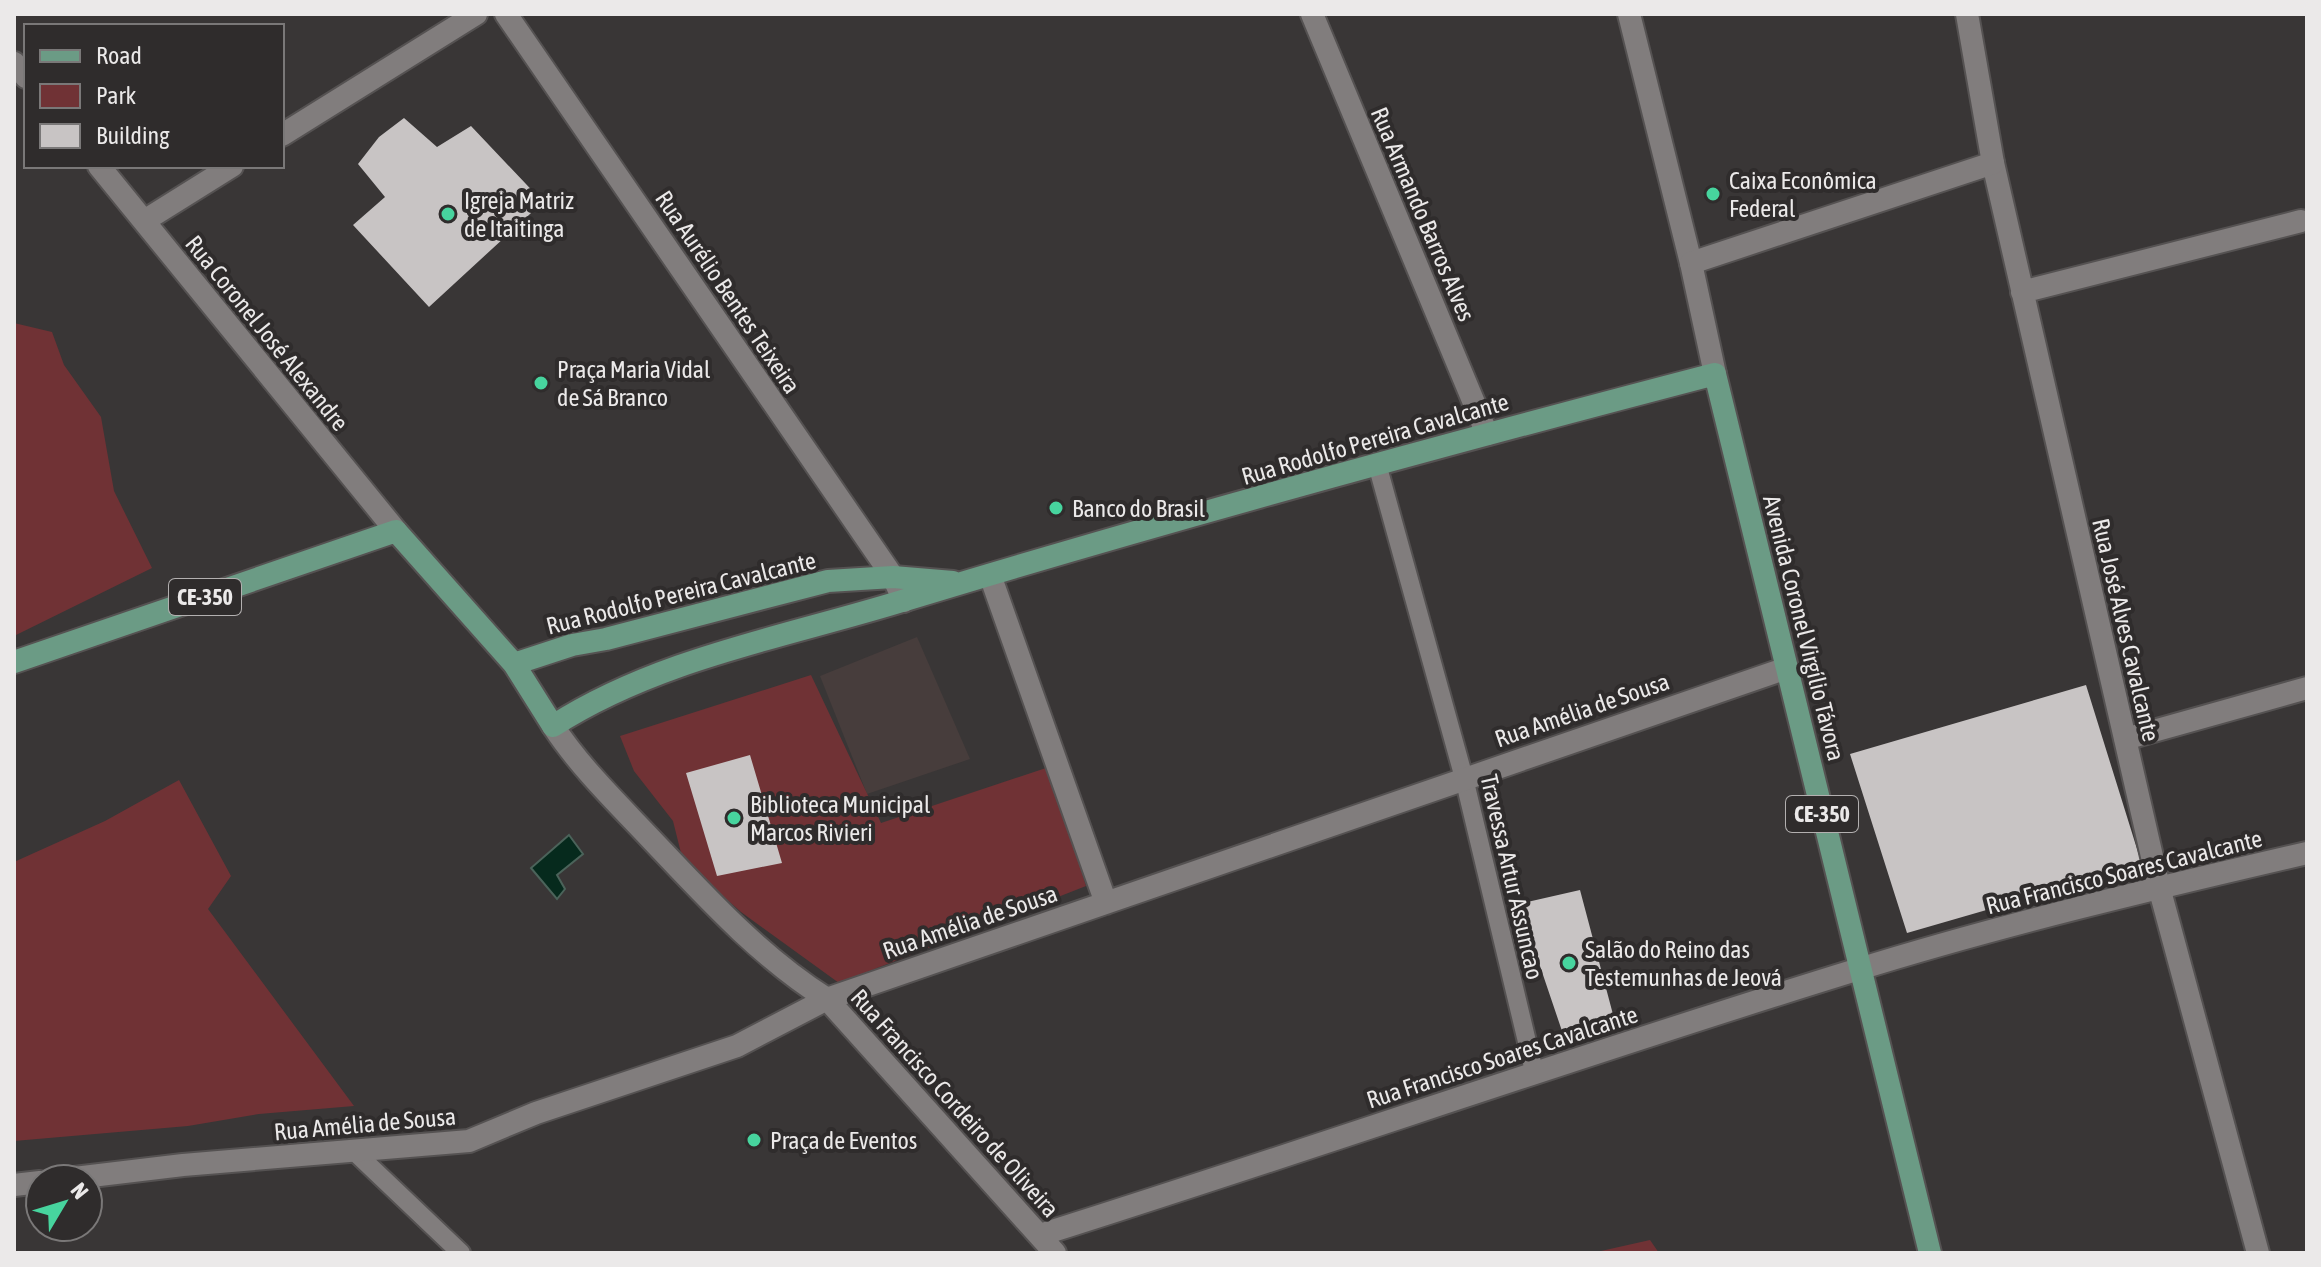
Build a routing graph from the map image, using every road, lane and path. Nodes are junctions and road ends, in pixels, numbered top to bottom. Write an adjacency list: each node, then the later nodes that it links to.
1 (476, 14): 6 (street)
2 (506, 14): 19 (street, Rua Aurélio Bentes Teixeira)
3 (1312, 14): 15 (street, Rua Armando Barros Alves)
4 (1629, 14): 12 (street, Avenida Coronel Virgílio Távora)
5 (1967, 14): 7 (street, Rua José Alves Cavalcante)
6 (284, 134)
7 (1993, 163): 12 (street); 13 (street, Rua José Alves Cavalcante)
8 (101, 168): 10 (street, Rua Coronel José Alexandre)
9 (229, 168): 10 (street)
10 (144, 221): 17 (street, Rua Coronel José Alexandre)
11 (2301, 221): 13 (street)
12 (1691, 263): 14 (street, Avenida Coronel Virgílio Távora)
13 (2022, 292): 27 (street, Rua José Alves Cavalcante)
14 (1715, 374): 15 (main road, Rua Rodolfo Pereira Cavalcante); 24 (main road, Avenida Coronel Virgílio Távora / CE-350)
15 (1487, 434): 16 (main road, Rua Rodolfo Pereira Cavalcante)
16 (1377, 464): 18 (main road, Rua Rodolfo Pereira Cavalcante); 28 (lane, Travessa Artur Assuncao)
17 (396, 531): 22 (main road, CE-350); 23 (main road, Rua Francisco Cordeiro de Oliveira)
18 (990, 575): 20 (main road, Rua Rodolfo Pereira Cavalcante); 31 (street)
19 (893, 577): 20 (main road, Rua Rodolfo Pereira Cavalcante); 21 (street, Rua Aurélio Bentes Teixeira); 23 (main road, Rua Rodolfo Pereira Cavalcante)
20 (958, 583): 21 (main road, Rua Rodolfo Pereira Cavalcante)
21 (904, 601): 26 (main road, Rua Rodolfo Pereira Cavalcante)
22 (14, 662)
23 (514, 664): 26 (main road, Rua Francisco Cordeiro de Oliveira)
24 (1787, 668): 28 (street, Rua Amélia de Sousa); 32 (main road, Avenida Coronel Virgílio Távora / CE-350)
25 (2307, 688): 27 (street)
26 (553, 726): 33 (street, Rua Francisco Cordeiro de Oliveira)
27 (2125, 739): 30 (street, Rua José Alves Cavalcante)
28 (1464, 778): 31 (street, Rua Amélia de Sousa); 34 (lane, Travessa Artur Assuncao)
29 (2307, 853): 30 (street, Rua Francisco Soares Cavalcante)
30 (2159, 887): 32 (street, Rua Francisco Soares Cavalcante); 41 (street, Rua José Alves Cavalcante)
31 (1106, 903): 33 (street, Rua Amélia de Sousa)
32 (1859, 969): 34 (street, Rua Francisco Soares Cavalcante); 40 (main road, Avenida Coronel Virgílio Távora / CE-350)
33 (827, 999): 35 (street, Rua Amélia de Sousa); 37 (street, Rua Francisco Cordeiro de Oliveira)
34 (1534, 1071): 37 (street, Rua Francisco Soares Cavalcante)
35 (356, 1153): 36 (street, Rua Amélia de Sousa); 38 (lane)
36 (104, 1174)
37 (1040, 1235): 39 (street, Rua Francisco Cordeiro de Oliveira)
38 (461, 1253)
39 (1055, 1253)
40 (1930, 1253)
41 (2258, 1253)

